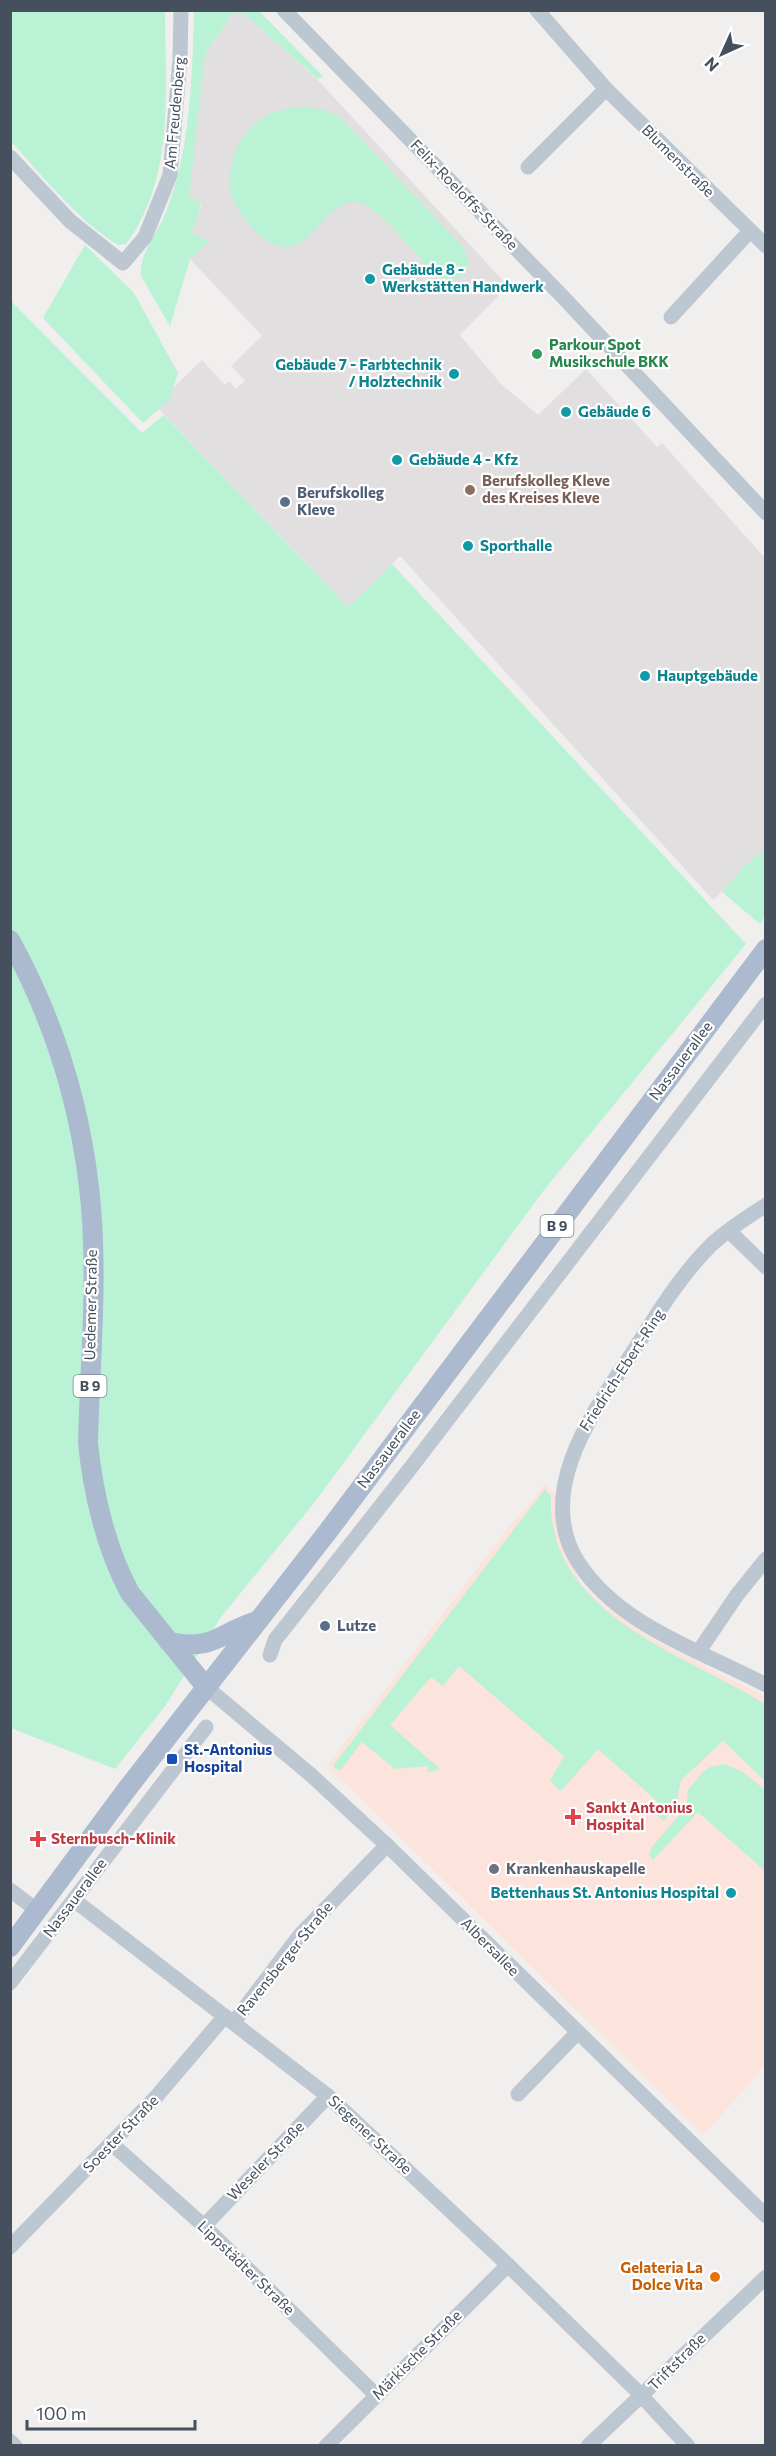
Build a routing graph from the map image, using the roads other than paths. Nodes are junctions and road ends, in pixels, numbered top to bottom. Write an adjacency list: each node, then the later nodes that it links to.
1 (181, 10): 5 (street, Am Freudenberg)
2 (284, 10): 10 (street, Felix-Roeloffs-Straße)
3 (537, 10): 4 (street, Blumenstraße)
4 (606, 89): 6 (street); 7 (street, Blumenstraße)
5 (10, 157)
6 (528, 167)
7 (749, 232): 8 (street, Blumenstraße); 9 (street)
8 (765, 246)
9 (671, 317)
10 (765, 513)
11 (10, 940): 19 (main road, Uedemer Straße / B 9)
12 (765, 949): 18 (main road, Nassauerallee / B 9)
13 (765, 1004): 21 (street, Nassauerallee)
14 (765, 1204): 15 (street, Friedrich-Ebert-Ring)
15 (729, 1231): 16 (street); 20 (street, Friedrich-Ebert-Ring)
16 (765, 1267)
17 (765, 1560): 20 (street)
18 (257, 1621): 19 (main road); 23 (main road, Nassauerallee / B 9)
19 (169, 1642): 23 (main road, Uedemer Straße / B 9)
20 (699, 1651): 22 (street, Friedrich-Ebert-Ring)
21 (270, 1655)
22 (765, 1685)
23 (206, 1687): 25 (street, Albersallee); 28 (main road, Nassauerallee)
24 (206, 1727): 27 (street, Nassauerallee)
25 (387, 1845): 31 (street, Ravensberger Straße); 32 (street, Albersallee)
26 (10, 1890): 28 (street)
27 (74, 1900): 30 (street, Nassauerallee); 31 (street, Siegener Straße)
28 (38, 1911): 29 (main road, Nassauerallee)
29 (10, 1947)
30 (10, 1983)
31 (229, 2019): 34 (street, Siegener Straße); 35 (street, Soester Straße)
32 (578, 2033): 33 (street); 36 (street, Albersallee)
33 (518, 2094)
34 (328, 2096): 37 (street, Weseler Straße); 39 (street, Siegener Straße)
35 (112, 2144): 37 (street, Lippstädter Straße); 38 (street, Soester Straße)
36 (765, 2216)
37 (204, 2226): 41 (street, Lippstädter Straße)
38 (10, 2247)
39 (508, 2265): 41 (street, Märkische Straße); 42 (street, Siegener Straße)
40 (765, 2277): 42 (street, Triftstraße)
41 (377, 2396): 45 (street, Märkische Straße)
42 (642, 2397): 46 (street, Triftstraße); 47 (street, Siegener Straße)
43 (10, 2440): 44 (street)
44 (15, 2445)
45 (326, 2445)
46 (588, 2445)
47 (688, 2445)

